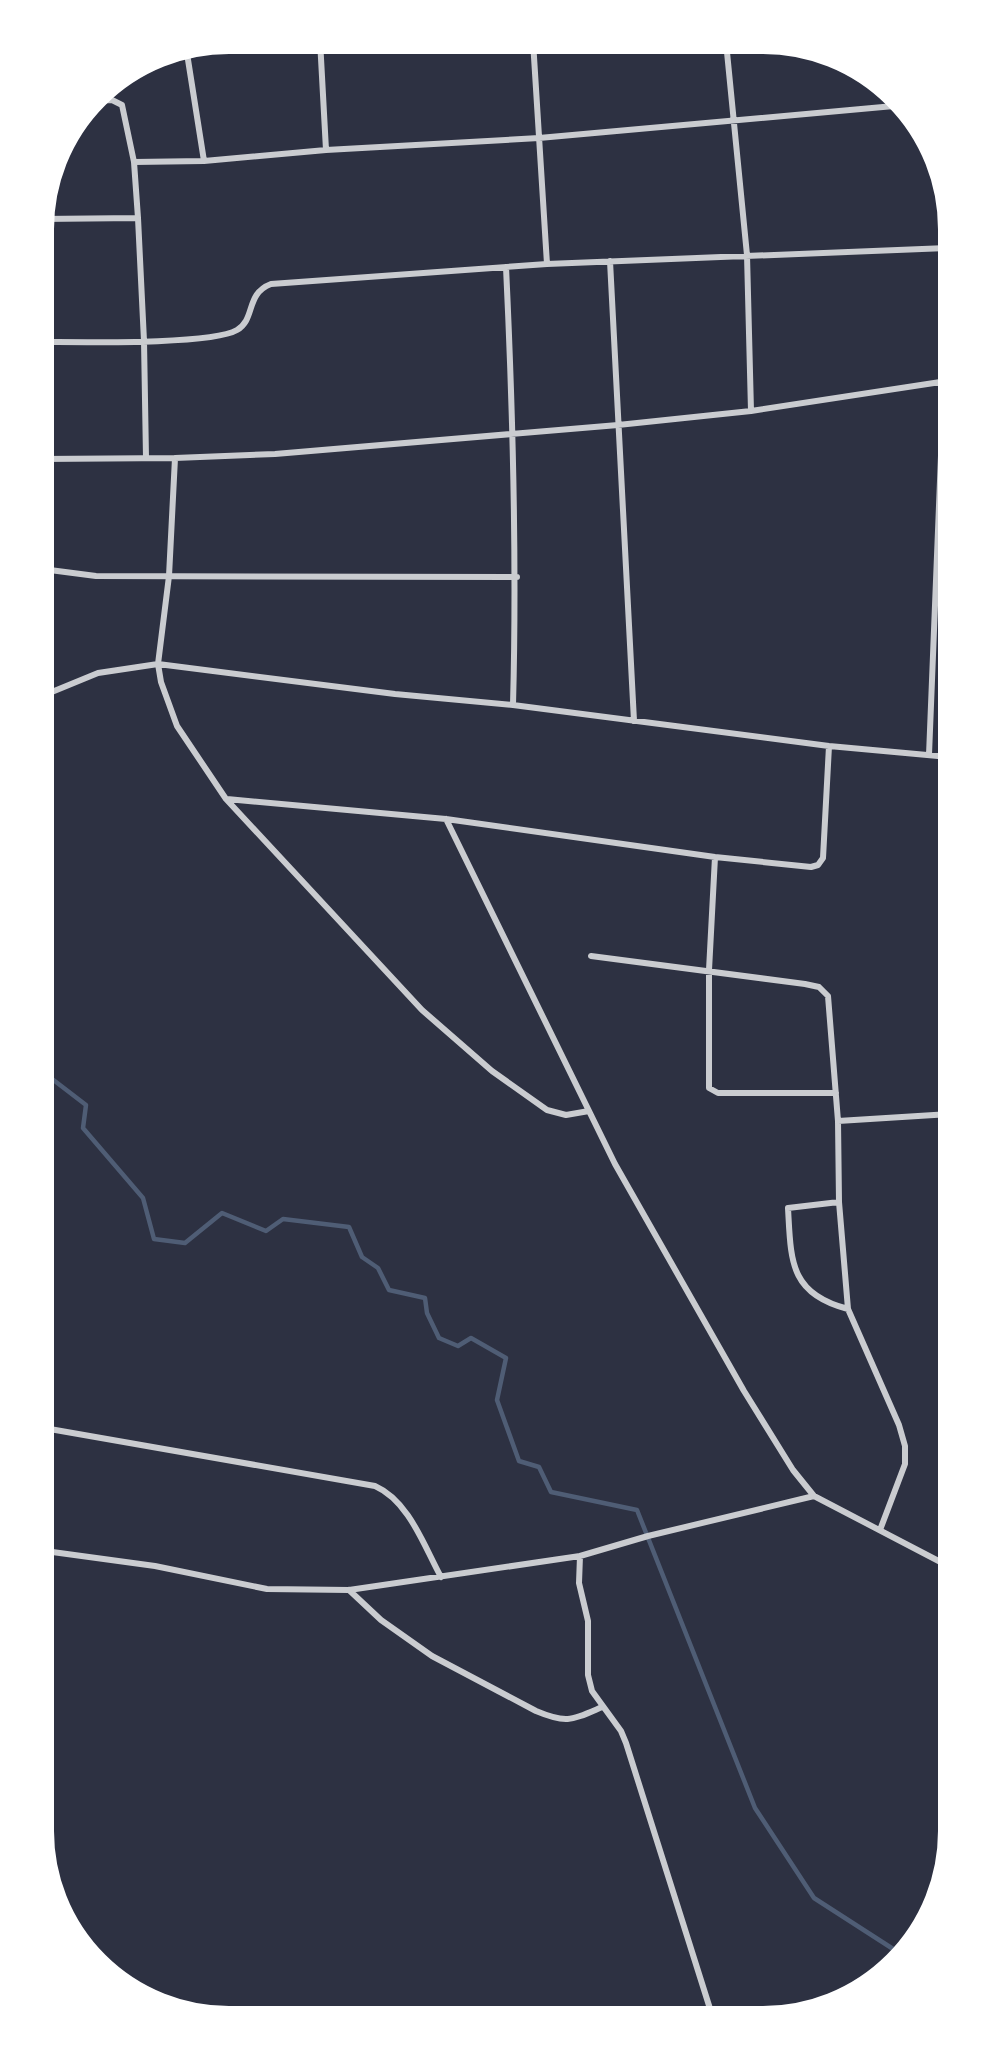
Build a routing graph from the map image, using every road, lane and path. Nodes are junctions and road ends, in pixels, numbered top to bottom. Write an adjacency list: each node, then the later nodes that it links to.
1 (320, 49): 9 (street)
2 (533, 49): 8 (street)
3 (727, 49): 7 (street)
4 (187, 55): 10 (street)
5 (104, 100): 11 (street)
6 (894, 106): 7 (street)
7 (735, 122): 8 (street); 15 (street)
8 (539, 138): 9 (street); 17 (street)
9 (326, 150): 10 (street)
10 (204, 161): 11 (street)
11 (134, 162): 12 (street)
12 (138, 218): 13 (street); 19 (street)
13 (50, 219)
14 (942, 248): 15 (street)
15 (747, 255): 16 (street); 22 (street)
16 (610, 261): 17 (street); 23 (street)
17 (547, 264): 18 (street)
18 (506, 267): 19 (street); 24 (street)
19 (144, 341): 20 (street); 25 (street)
20 (50, 342)
21 (942, 382): 22 (street)
22 (752, 411): 23 (street)
23 (618, 425): 24 (street); 35 (street)
24 (514, 433): 26 (street); 31 (street)
25 (146, 458): 26 (street); 27 (street)
26 (175, 458): 30 (street)
27 (50, 459)
28 (942, 469): 37 (street)
29 (50, 570): 30 (street)
30 (169, 576): 31 (street); 32 (street)
31 (517, 576): 34 (street)
32 (158, 664): 33 (street); 34 (street); 39 (street)
33 (50, 693)
34 (513, 705): 35 (street)
35 (634, 721): 36 (street)
36 (829, 746): 37 (street); 41 (street)
37 (929, 755): 38 (street)
38 (942, 756)
39 (226, 799): 40 (street); 45 (street)
40 (447, 819): 41 (street); 45 (street)
41 (715, 857): 43 (street)
42 (591, 956): 43 (street)
43 (709, 970): 44 (street); 44 (street)
44 (836, 1093): 47 (street)
45 (589, 1111): 51 (street)
46 (942, 1114): 47 (street)
47 (838, 1121): 48 (street)
48 (839, 1202): 49 (street); 49 (street)
49 (848, 1310): 52 (street)
50 (49, 1429): 56 (street)
51 (814, 1496): 52 (street); 54 (street)
52 (880, 1530): 55 (street)
53 (49, 1552): 57 (street)
54 (580, 1556): 56 (street); 58 (street)
55 (942, 1563)
56 (441, 1577): 57 (street)
57 (349, 1590): 58 (street)
58 (602, 1707): 59 (street)
59 (710, 2010)

